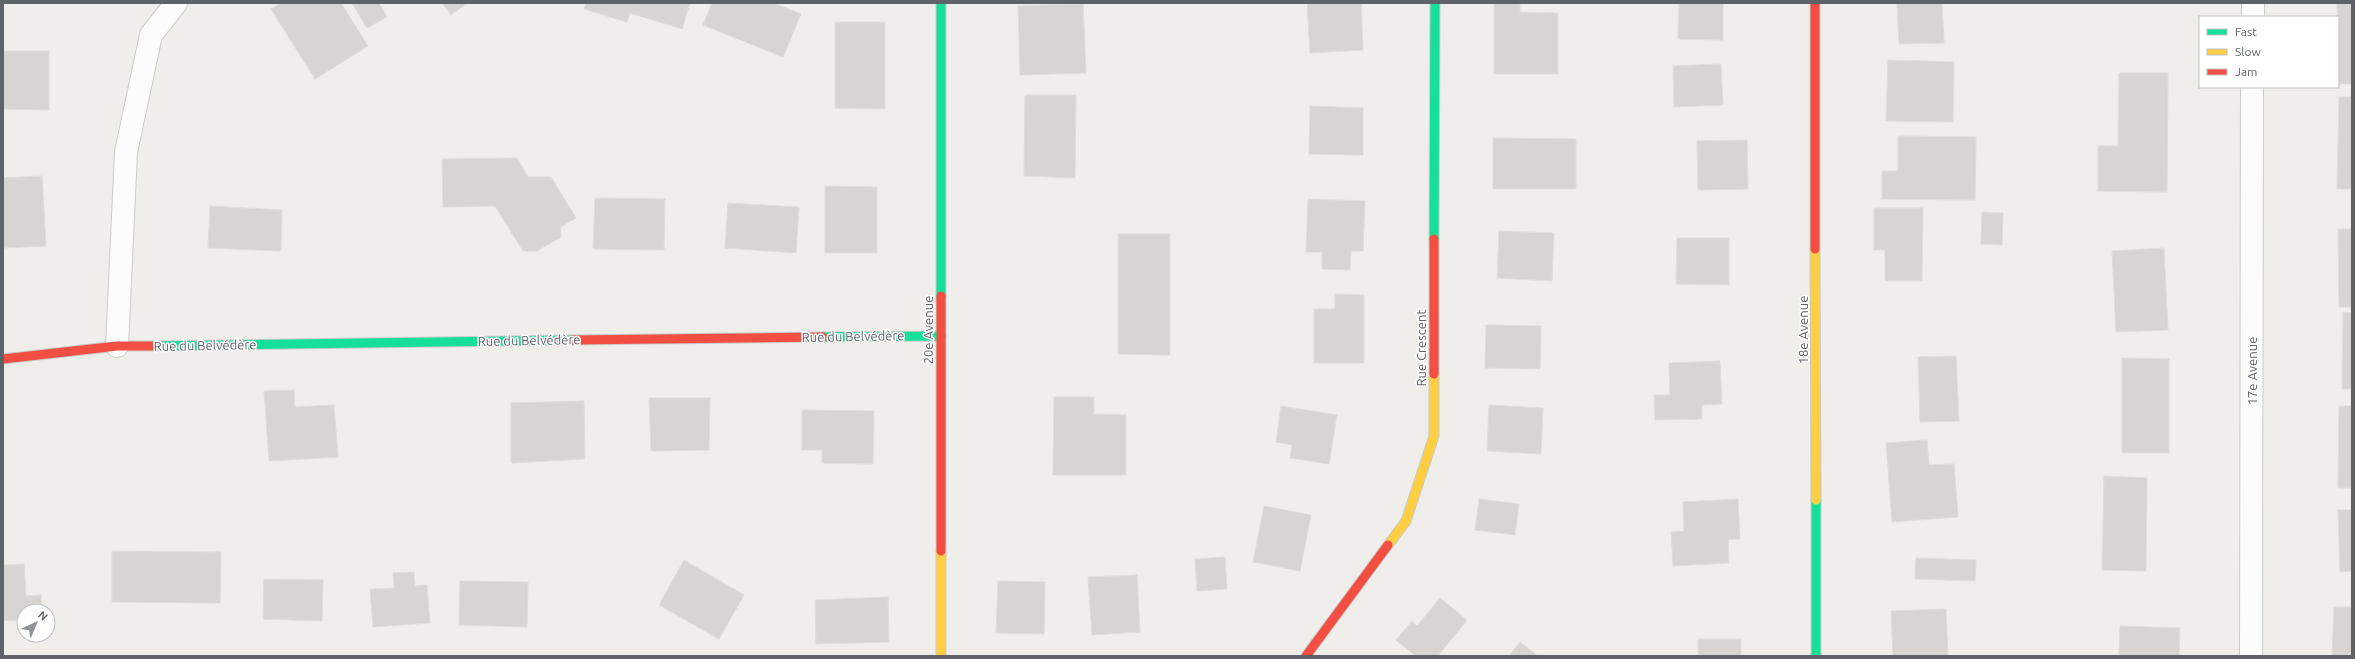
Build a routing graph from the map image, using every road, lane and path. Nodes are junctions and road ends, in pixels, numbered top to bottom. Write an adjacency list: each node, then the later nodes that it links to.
1 (176, 3): 9 (street)
2 (941, 3): 8 (street, 20e Avenue)
3 (1435, 3): 12 (street, Rue Crescent)
4 (1815, 3): 13 (street, 18e Avenue)
5 (2253, 3): 6 (street)
6 (2253, 16)
7 (2252, 88): 14 (street, 17e Avenue)
8 (941, 336): 9 (street, Rue du Belvédère); 11 (street, 20e Avenue)
9 (117, 346): 10 (street, Rue du Belvédère)
10 (3, 359)
11 (941, 656)
12 (1306, 656)
13 (1816, 656)
14 (2251, 656)

